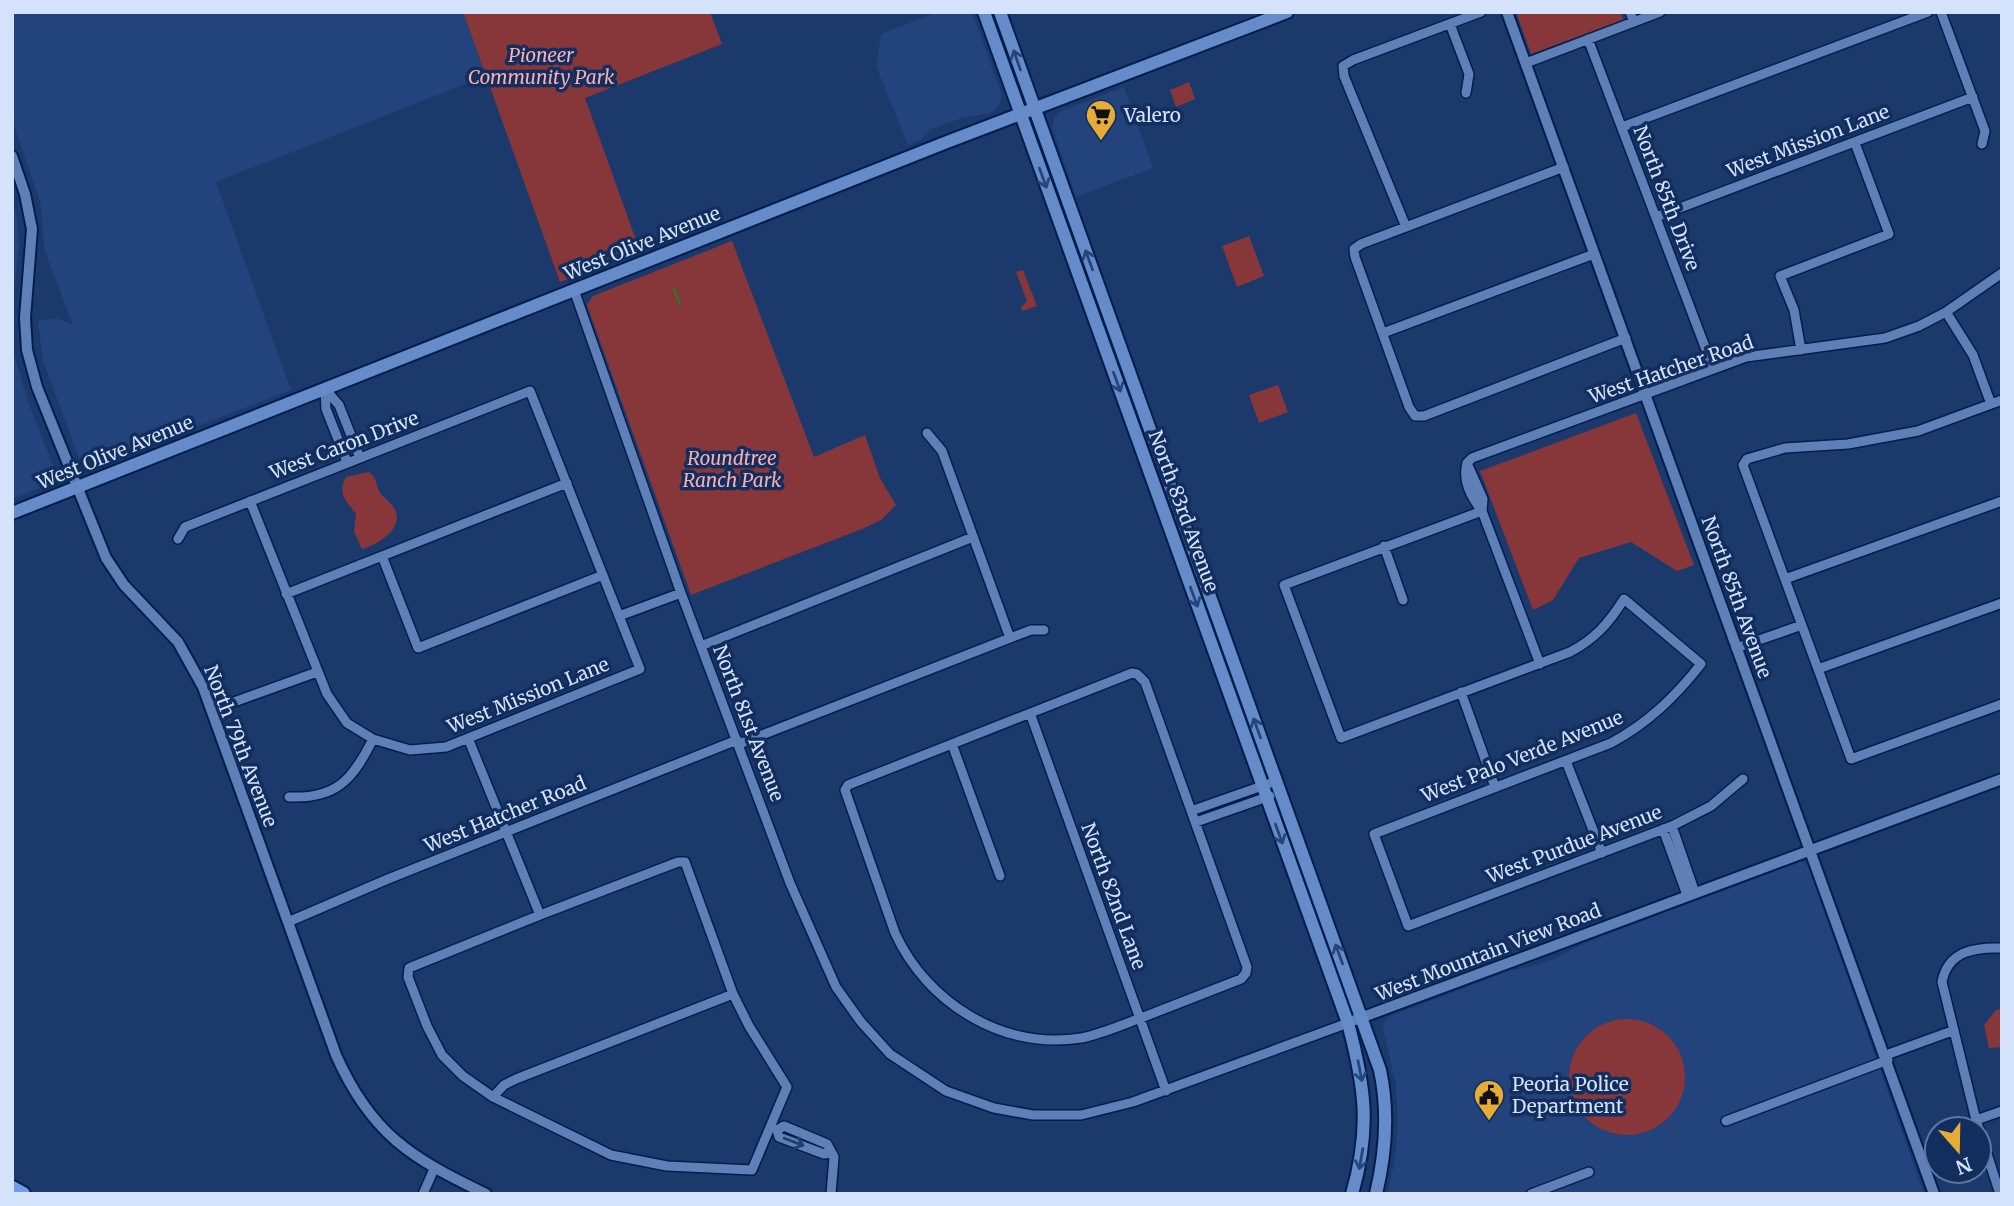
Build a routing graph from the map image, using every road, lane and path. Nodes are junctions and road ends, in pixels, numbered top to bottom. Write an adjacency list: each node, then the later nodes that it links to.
1 (984, 12): 17 (main road, North 83rd Avenue)
2 (1000, 12): 16 (main road, North 83rd Avenue, one-way to 2)
3 (1287, 12): 16 (main road, West Olive Avenue)
4 (1481, 12): 11 (street)
5 (1507, 12): 13 (street, North 85th Avenue)
6 (1630, 12): 10 (street)
7 (1660, 12): 10 (street)
8 (1928, 12): 18 (street)
9 (1941, 12): 15 (street)
10 (1634, 22): 12 (street)
11 (1450, 24): 14 (street); 24 (street)
12 (1588, 39): 13 (street); 18 (street, North 85th Drive)
13 (1526, 63): 22 (street, North 85th Avenue)
14 (1466, 93)
15 (1973, 97): 19 (street, West Mission Lane); 20 (street)
16 (1034, 109): 17 (main road, West Olive Avenue); 28 (main road, North 83rd Avenue, one-way to 16)
17 (1020, 114): 27 (main road, West Olive Avenue); 29 (main road, North 83rd Avenue, one-way to 29)
18 (1622, 127): 23 (street, North 85th Drive)
19 (1855, 143): 23 (street, West Mission Lane); 33 (street)
20 (1982, 144)
21 (13, 163): 45 (street, North 79th Avenue)
22 (1564, 167): 24 (street); 25 (street, North 85th Avenue)
23 (1656, 218): 34 (street, North 85th Drive)
24 (1406, 227): 31 (street)
25 (1594, 254): 31 (street); 32 (street, North 85th Avenue)
26 (2002, 273): 30 (street, West Hatcher Road)
27 (574, 290): 35 (main road, West Olive Avenue); 56 (street, North 81st Avenue)
28 (1106, 308): 29 (main road); 80 (main road, North 83rd Avenue, one-way to 28)
29 (1092, 313): 82 (main road, North 83rd Avenue, one-way to 82)
30 (1946, 313): 33 (street, West Hatcher Road); 38 (street)
31 (1383, 333): 32 (street)
32 (1626, 338): 36 (street, North 85th Avenue)
33 (1801, 350): 34 (street, West Hatcher Road)
34 (1713, 368): 36 (street, West Hatcher Road)
35 (324, 389): 42 (street); 43 (street); 45 (main road, West Olive Avenue)
36 (1645, 395): 48 (street, West Hatcher Road); 65 (street, North 85th Avenue)
37 (2002, 400): 38 (street)
38 (1991, 404): 40 (street)
39 (927, 433): 50 (street)
40 (1848, 443): 41 (street); 55 (street)
41 (1850, 455)
42 (360, 458): 43 (street, West Caron Drive); 44 (street, West Caron Drive)
43 (347, 463): 46 (street, West Caron Drive)
44 (567, 483): 53 (street); 54 (street)
45 (77, 487): 49 (main road, West Olive Avenue); 71 (street, North 79th Avenue)
46 (250, 501): 51 (street, West Caron Drive); 57 (street, West Mission Lane)
47 (2002, 501): 55 (street)
48 (1482, 511): 52 (street); 66 (street)
49 (12, 513)
50 (973, 537): 63 (street); 64 (street)
51 (178, 540)
52 (1384, 546): 58 (street); 69 (street)
53 (382, 556): 54 (street); 57 (street)
54 (603, 575): 60 (street)
55 (1785, 579): 61 (street)
56 (681, 593): 60 (street); 64 (street, North 81st Avenue)
57 (286, 594): 68 (street, West Mission Lane)
58 (1403, 600)
59 (2002, 603): 67 (street)
60 (619, 616): 73 (street, West Mission Lane)
61 (1801, 625): 65 (street); 67 (street)
62 (1044, 630): 63 (street, West Hatcher Road)
63 (1010, 638): 75 (street, West Hatcher Road)
64 (701, 646): 75 (street, North 81st Avenue)
65 (1736, 648): 88 (street, North 85th Avenue)
66 (1540, 664): 69 (street); 77 (street, West Palo Verde Avenue)
67 (1818, 668): 70 (street)
68 (317, 671): 71 (street); 74 (street, West Mission Lane)
69 (1461, 692): 81 (street)
70 (2002, 704)
71 (212, 710): 93 (street, North 79th Avenue)
72 (1030, 713): 76 (street); 84 (street); 97 (street, North 82nd Lane)
73 (468, 738): 74 (street, West Mission Lane); 87 (street)
74 (373, 739): 83 (street)
75 (738, 742): 87 (street, West Hatcher Road); 104 (street, North 81st Avenue)
76 (952, 744): 90 (street); 97 (street)
77 (1566, 761): 81 (street, West Palo Verde Avenue); 89 (street)
78 (1743, 779): 86 (street, West Purdue Avenue)
79 (2002, 779): 88 (street, West Mountain View Road)
80 (1278, 787): 82 (street); 98 (main road, North 83rd Avenue, one-way to 80)
81 (1495, 787): 94 (street, West Palo Verde Avenue)
82 (1264, 792): 84 (street); 85 (street); 99 (main road, North 83rd Avenue, one-way to 99)
83 (289, 797)
84 (1191, 811): 85 (street)
85 (1196, 822): 97 (street)
86 (1668, 828): 89 (street, West Purdue Avenue); 91 (street)
87 (505, 833): 92 (street); 93 (street, West Hatcher Road)
88 (1810, 851): 91 (street, West Mountain View Road); 101 (street, North 85th Avenue)
89 (1602, 853): 94 (street, West Purdue Avenue)
90 (1000, 876)
91 (1691, 894): 98 (street, West Mountain View Road)
92 (540, 915): 96 (street); 103 (street)
93 (288, 922): 110 (street, North 79th Avenue)
94 (1408, 926)
95 (2002, 948): 100 (street)
96 (733, 994): 103 (street); 109 (street)
97 (1139, 1018): 102 (street, North 82nd Lane)
98 (1362, 1018): 99 (street, West Mountain View Road); 105 (main road, North 83rd Avenue)
99 (1348, 1023): 102 (street, West Mountain View Road); 107 (main road, North 83rd Avenue, one-way to 107)
100 (1952, 1031): 101 (street); 106 (street)
101 (1887, 1058): 108 (street); 121 (street, North 85th Avenue)
102 (1166, 1091): 104 (street, West Mountain View Road)
103 (493, 1097): 109 (street)
104 (979, 1103)
105 (1386, 1105): 107 (main road); 119 (main road, North 83rd Avenue)
106 (1975, 1115)
107 (1365, 1119): 118 (main road, North 83rd Avenue, one-way to 118)
108 (1726, 1121)
109 (773, 1128): 117 (street)
110 (433, 1169): 115 (street); 116 (street, North 79th Avenue)
111 (1589, 1172): 120 (street)
112 (1993, 1172): 122 (street)
113 (12, 1188): 114 (highway)
114 (23, 1194)
115 (423, 1194)
116 (486, 1194)
117 (831, 1194)
118 (1352, 1194)
119 (1376, 1194)
120 (1531, 1194)
121 (1934, 1194)
122 (2000, 1194)

